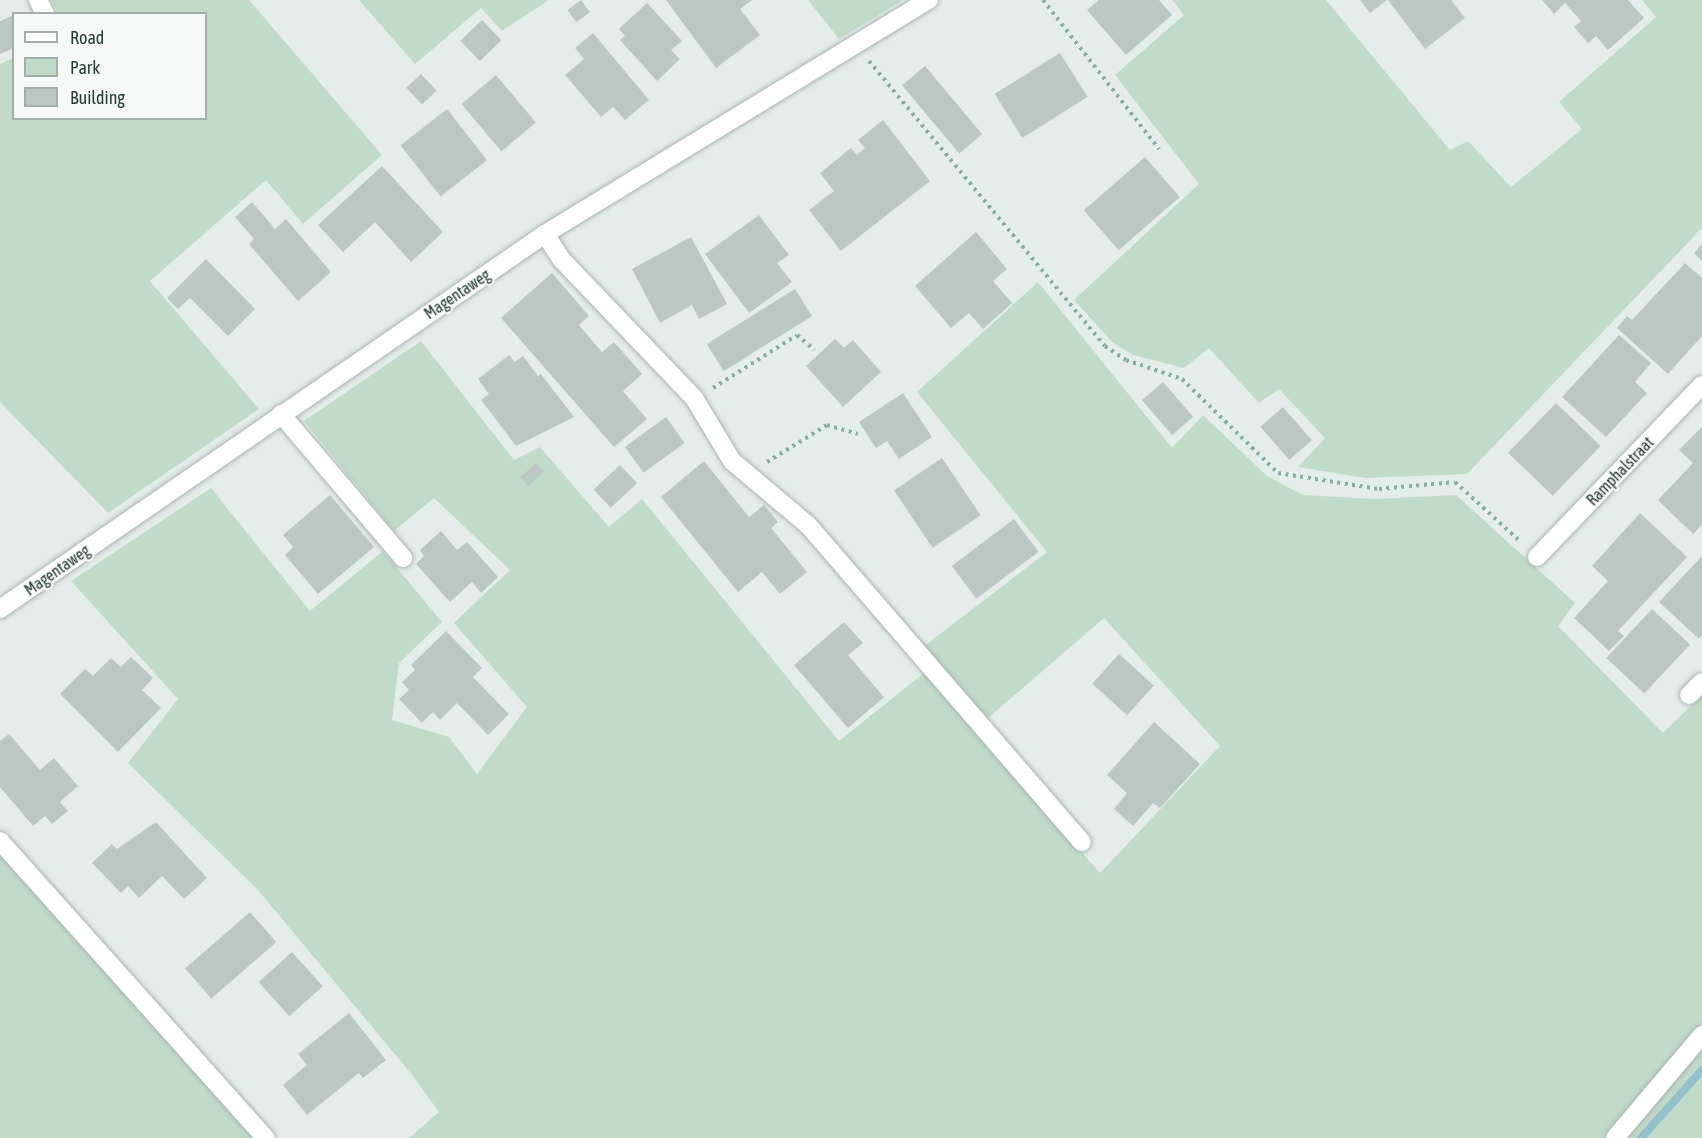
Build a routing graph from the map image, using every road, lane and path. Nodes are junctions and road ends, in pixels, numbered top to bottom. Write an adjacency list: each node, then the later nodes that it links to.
1 (929, 0): 3 (street, Magentaweg)
2 (1043, 0): 4 (path)
3 (858, 43): 5 (street, Magentaweg); 12 (path)
4 (1159, 149)
5 (545, 234): 8 (street); 9 (street, Magentaweg)
6 (814, 350): 8 (path)
7 (1702, 385): 12 (street, Ramphalstraat)
8 (694, 398): 11 (street)
9 (281, 414): 13 (street); 14 (street, Magentaweg)
10 (858, 434): 11 (path)
11 (752, 478): 16 (street)
12 (1537, 557)
13 (403, 558)
14 (0, 609)
15 (0, 841): 18 (street)
16 (1082, 842)
17 (1702, 1035): 19 (street)
18 (266, 1138)
19 (1615, 1138)

